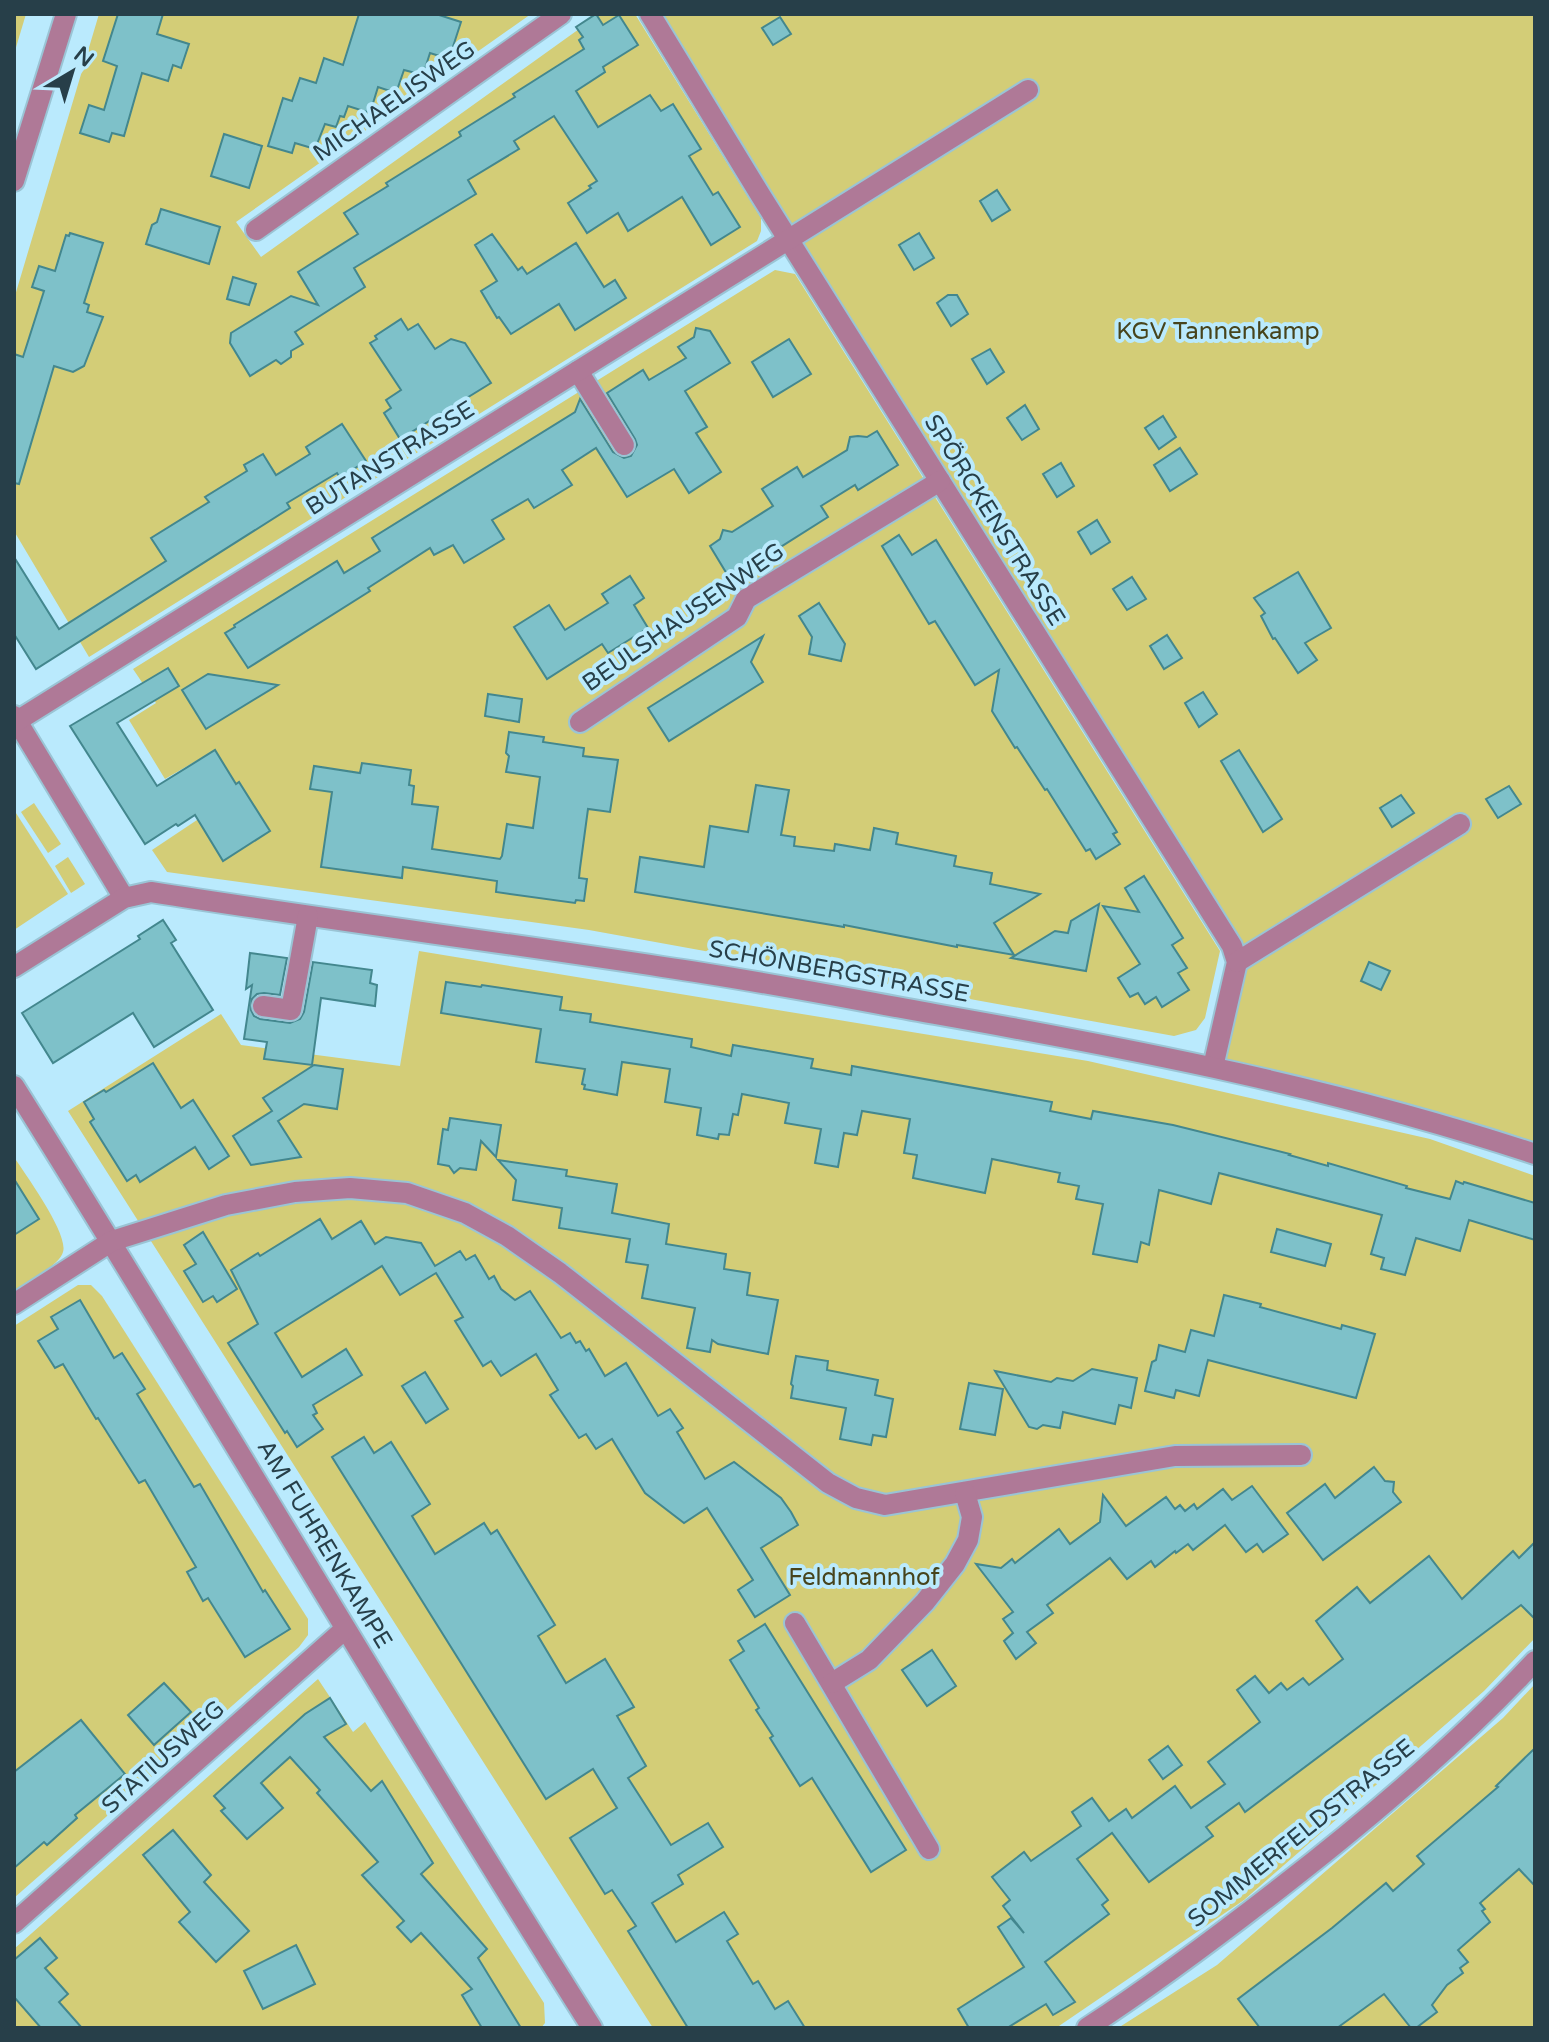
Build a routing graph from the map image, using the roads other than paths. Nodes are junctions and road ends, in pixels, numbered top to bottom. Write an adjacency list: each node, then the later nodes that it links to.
1 (66, 14): 5 (street)
2 (561, 14): 6 (street, MICHAELISWEG)
3 (650, 14): 7 (street, SPÖRCKENSTRASSE)
4 (1028, 90): 7 (street, BUTANSTRASSE)
5 (14, 181)
6 (256, 230)
7 (789, 239): 8 (street, BUTANSTRASSE); 10 (street, SPÖRCKENSTRASSE)
8 (578, 371): 9 (street); 11 (street, BUTANSTRASSE)
9 (624, 445)
10 (940, 481): 12 (street, BEULSHAUSENWEG); 16 (street, SPÖRCKENSTRASSE)
11 (16, 719): 14 (street)
12 (580, 722)
13 (1460, 824): 16 (street)
14 (124, 898): 15 (street, SCHÖNBERGSTRASSE); 17 (street)
15 (308, 916): 18 (street); 19 (street, SCHÖNBERGSTRASSE)
16 (1237, 962): 19 (street)
17 (14, 967)
18 (263, 1006)
19 (1213, 1067): 21 (street, SCHÖNBERGSTRASSE)
20 (14, 1086): 22 (street, AM FUHRENKAMPE)
21 (1535, 1154)
22 (112, 1241): 23 (street); 25 (street); 27 (street, AM FUHRENKAMPE)
23 (14, 1304)
24 (1301, 1455): 25 (street)
25 (965, 1493): 29 (street)
26 (795, 1623): 29 (street)
27 (345, 1629): 31 (street, STATIUSWEG); 32 (street, AM FUHRENKAMPE)
28 (1535, 1661): 33 (street, SOMMERFELDSTRASSE)
29 (832, 1683): 30 (street)
30 (929, 1849)
31 (14, 1923)
32 (583, 2024)
33 (1087, 2028)

